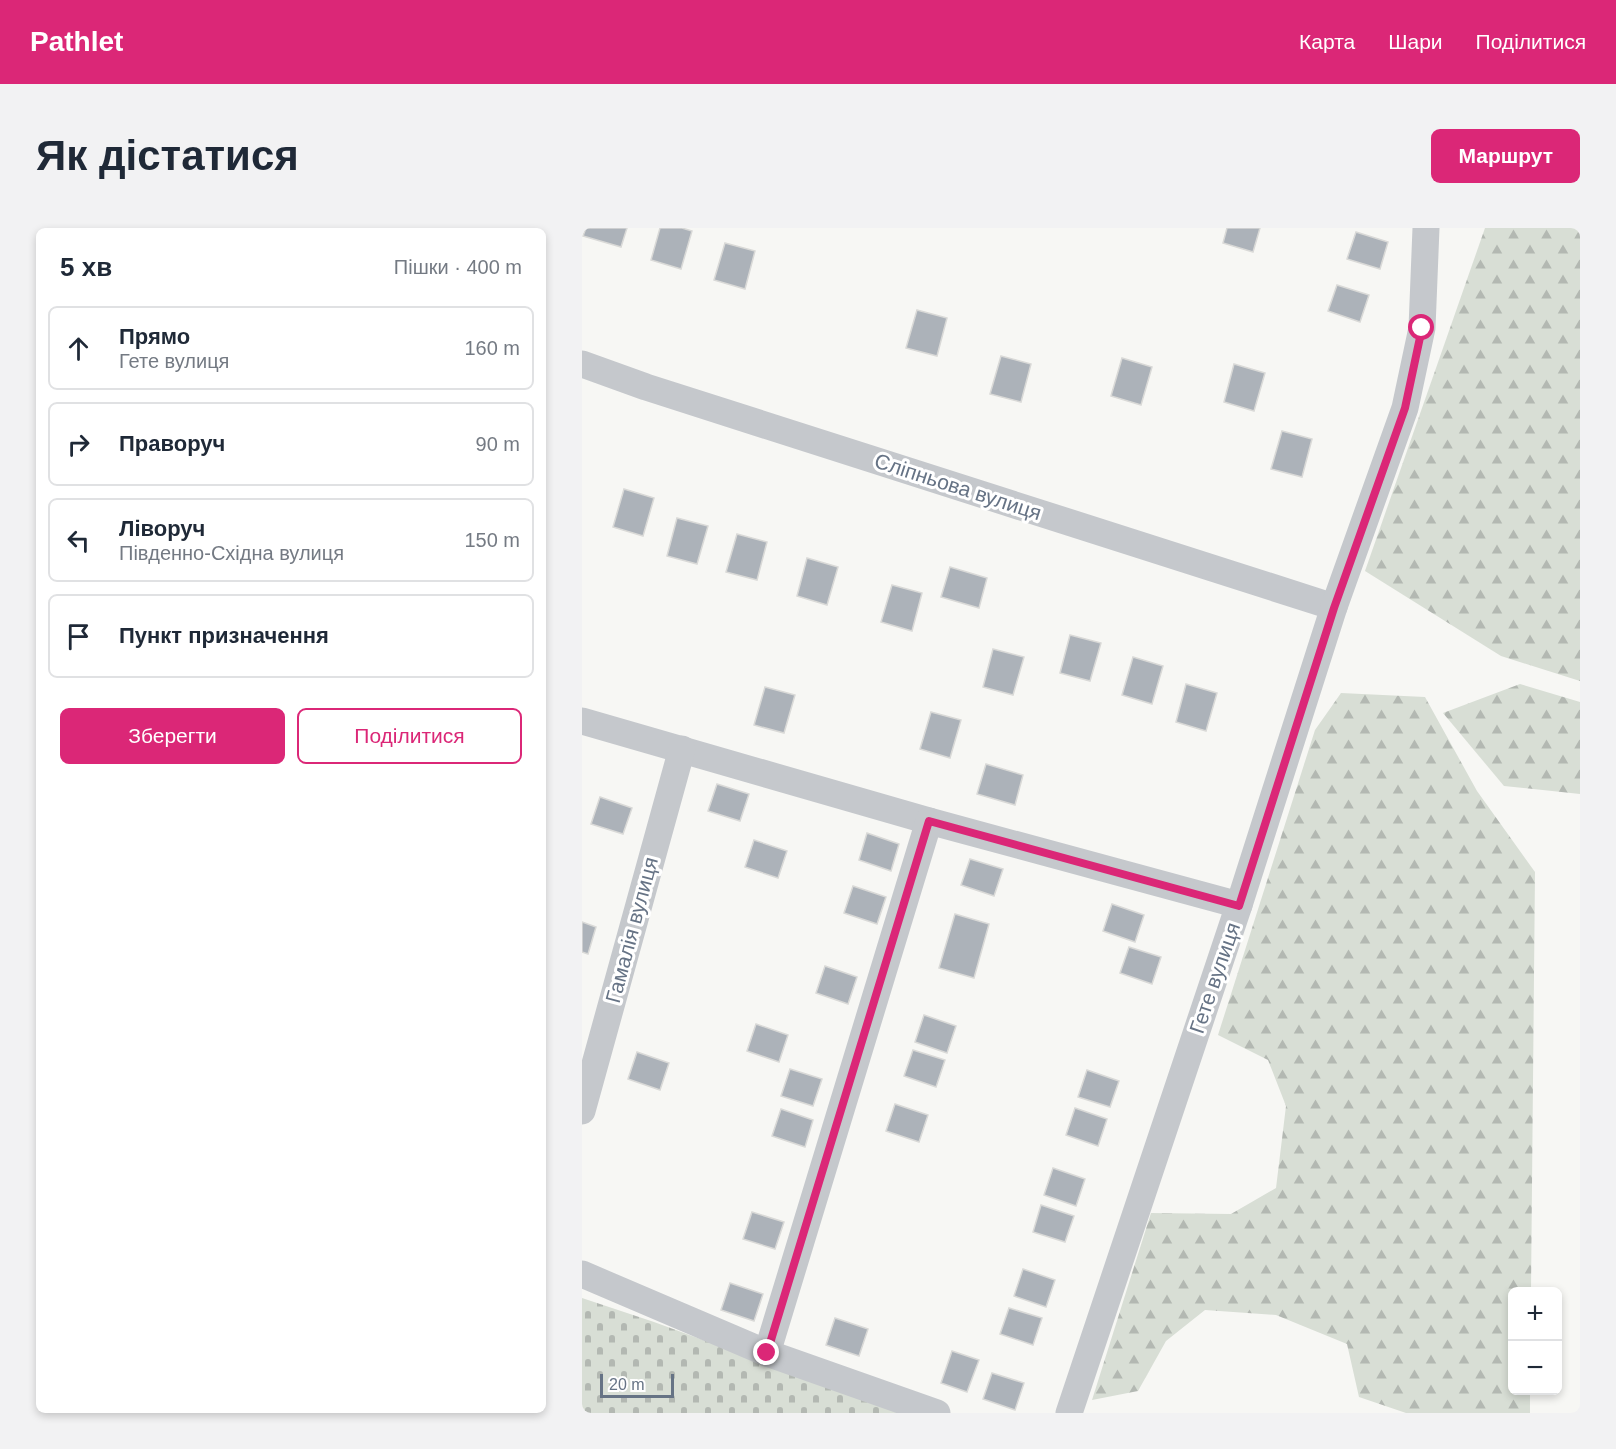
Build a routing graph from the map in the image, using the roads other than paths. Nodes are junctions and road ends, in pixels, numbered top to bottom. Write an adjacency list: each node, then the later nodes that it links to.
1 (1426, 228): 3 (street, Гете вулиця)
2 (582, 363): 3 (street, Сліпньова вулиця)
3 (1334, 608): 7 (street, Гете вулиця)
4 (582, 721): 5 (street)
5 (682, 749): 6 (street); 8 (street, Гамалія вулиця)
6 (929, 821): 7 (street); 10 (street)
7 (1239, 906): 12 (street, Гете вулиця)
8 (582, 1111)
9 (582, 1274): 10 (street)
10 (767, 1353): 11 (street)
11 (937, 1413)
12 (1069, 1413)

